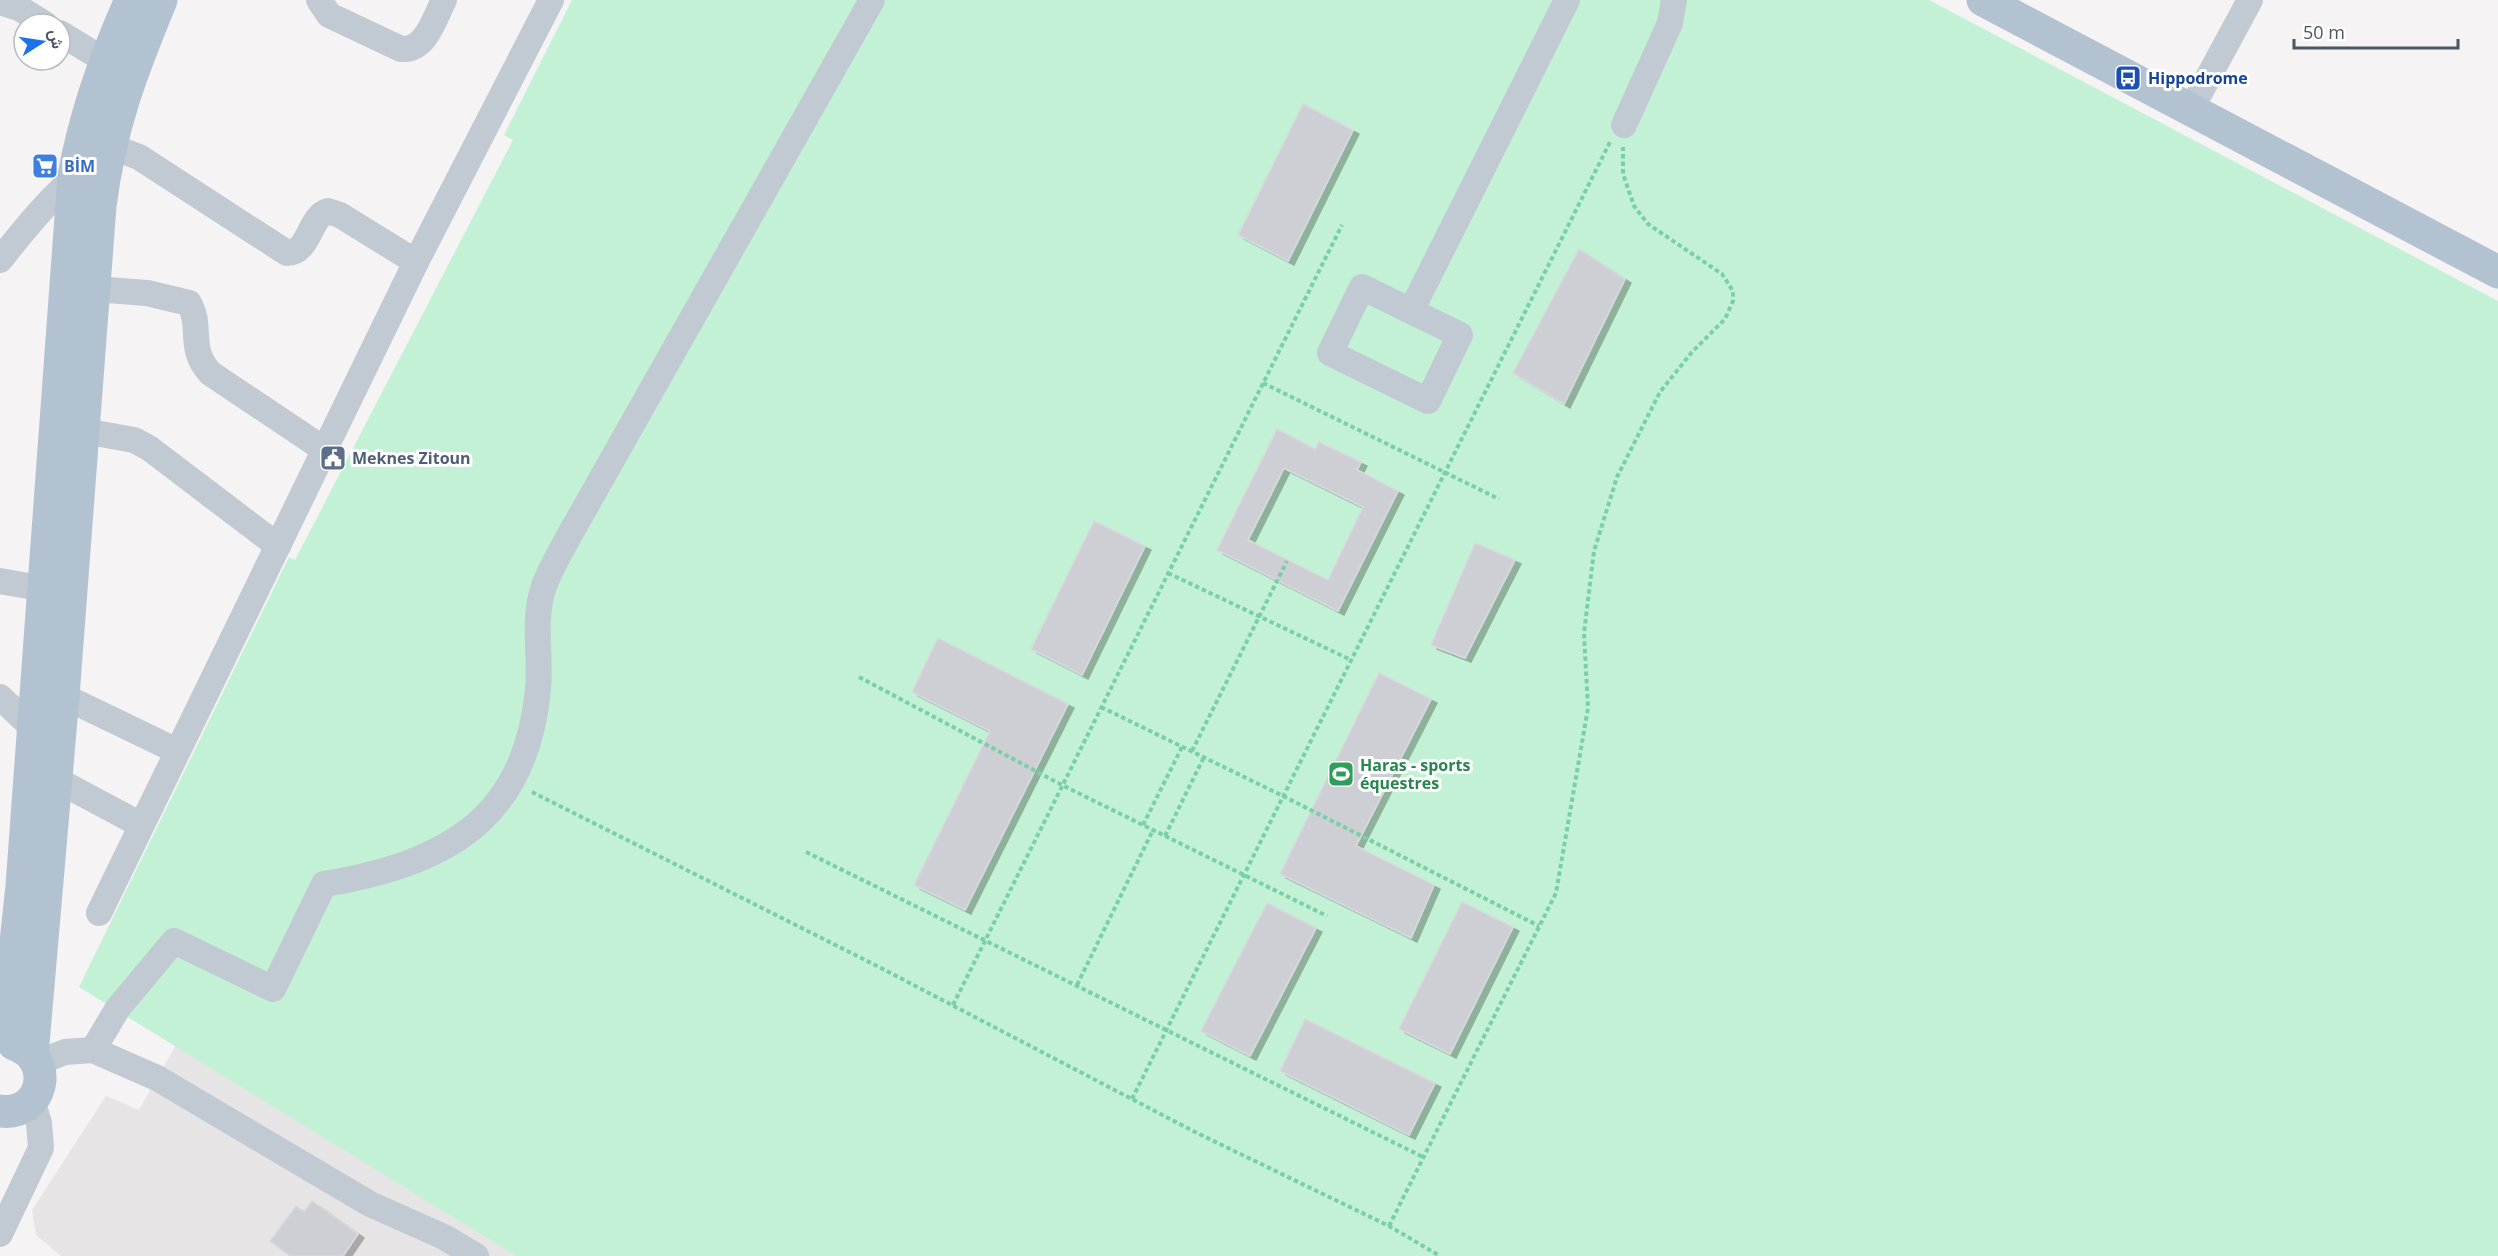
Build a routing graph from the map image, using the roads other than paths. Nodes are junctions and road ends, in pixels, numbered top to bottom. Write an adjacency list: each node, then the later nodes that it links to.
1 (131, 0): 14 (main road)
2 (161, 0): 17 (main road)
3 (319, 0): 4 (street)
4 (444, 0)
5 (550, 0): 20 (street)
6 (872, 0): 38 (street)
7 (1567, 0): 23 (street)
8 (1674, 0): 16 (street)
9 (1983, 0): 15 (main road)
10 (2250, 0): 15 (street)
11 (0, 2): 12 (street)
12 (26, 12)
13 (72, 40): 14 (street)
14 (104, 60): 18 (main road)
15 (2190, 111): 21 (main road)
16 (1624, 125)
17 (106, 156): 18 (street); 20 (street); 22 (main road)
18 (74, 176): 19 (street); 28 (main road)
19 (0, 260)
20 (416, 262): 25 (street)
21 (2498, 272)
22 (94, 289): 24 (main road); 25 (street)
23 (1411, 311): 23 (street)
24 (84, 431): 26 (street); 28 (main road)
25 (325, 450): 26 (street)
26 (278, 546): 32 (street)
27 (0, 581): 28 (street)
28 (57, 591): 29 (main road); 31 (main road)
29 (63, 696): 32 (street); 33 (main road)
30 (0, 698): 31 (street)
31 (33, 728): 36 (main road)
32 (177, 751): 34 (street)
33 (57, 780): 34 (street); 39 (main road)
34 (141, 825): 35 (street)
35 (99, 913)
36 (0, 1034)
37 (0, 1044): 39 (main road)
38 (93, 1050): 39 (street); 42 (street)
39 (35, 1059): 40 (main road)
40 (10, 1112): 41 (street)
41 (0, 1234)
42 (476, 1256)

